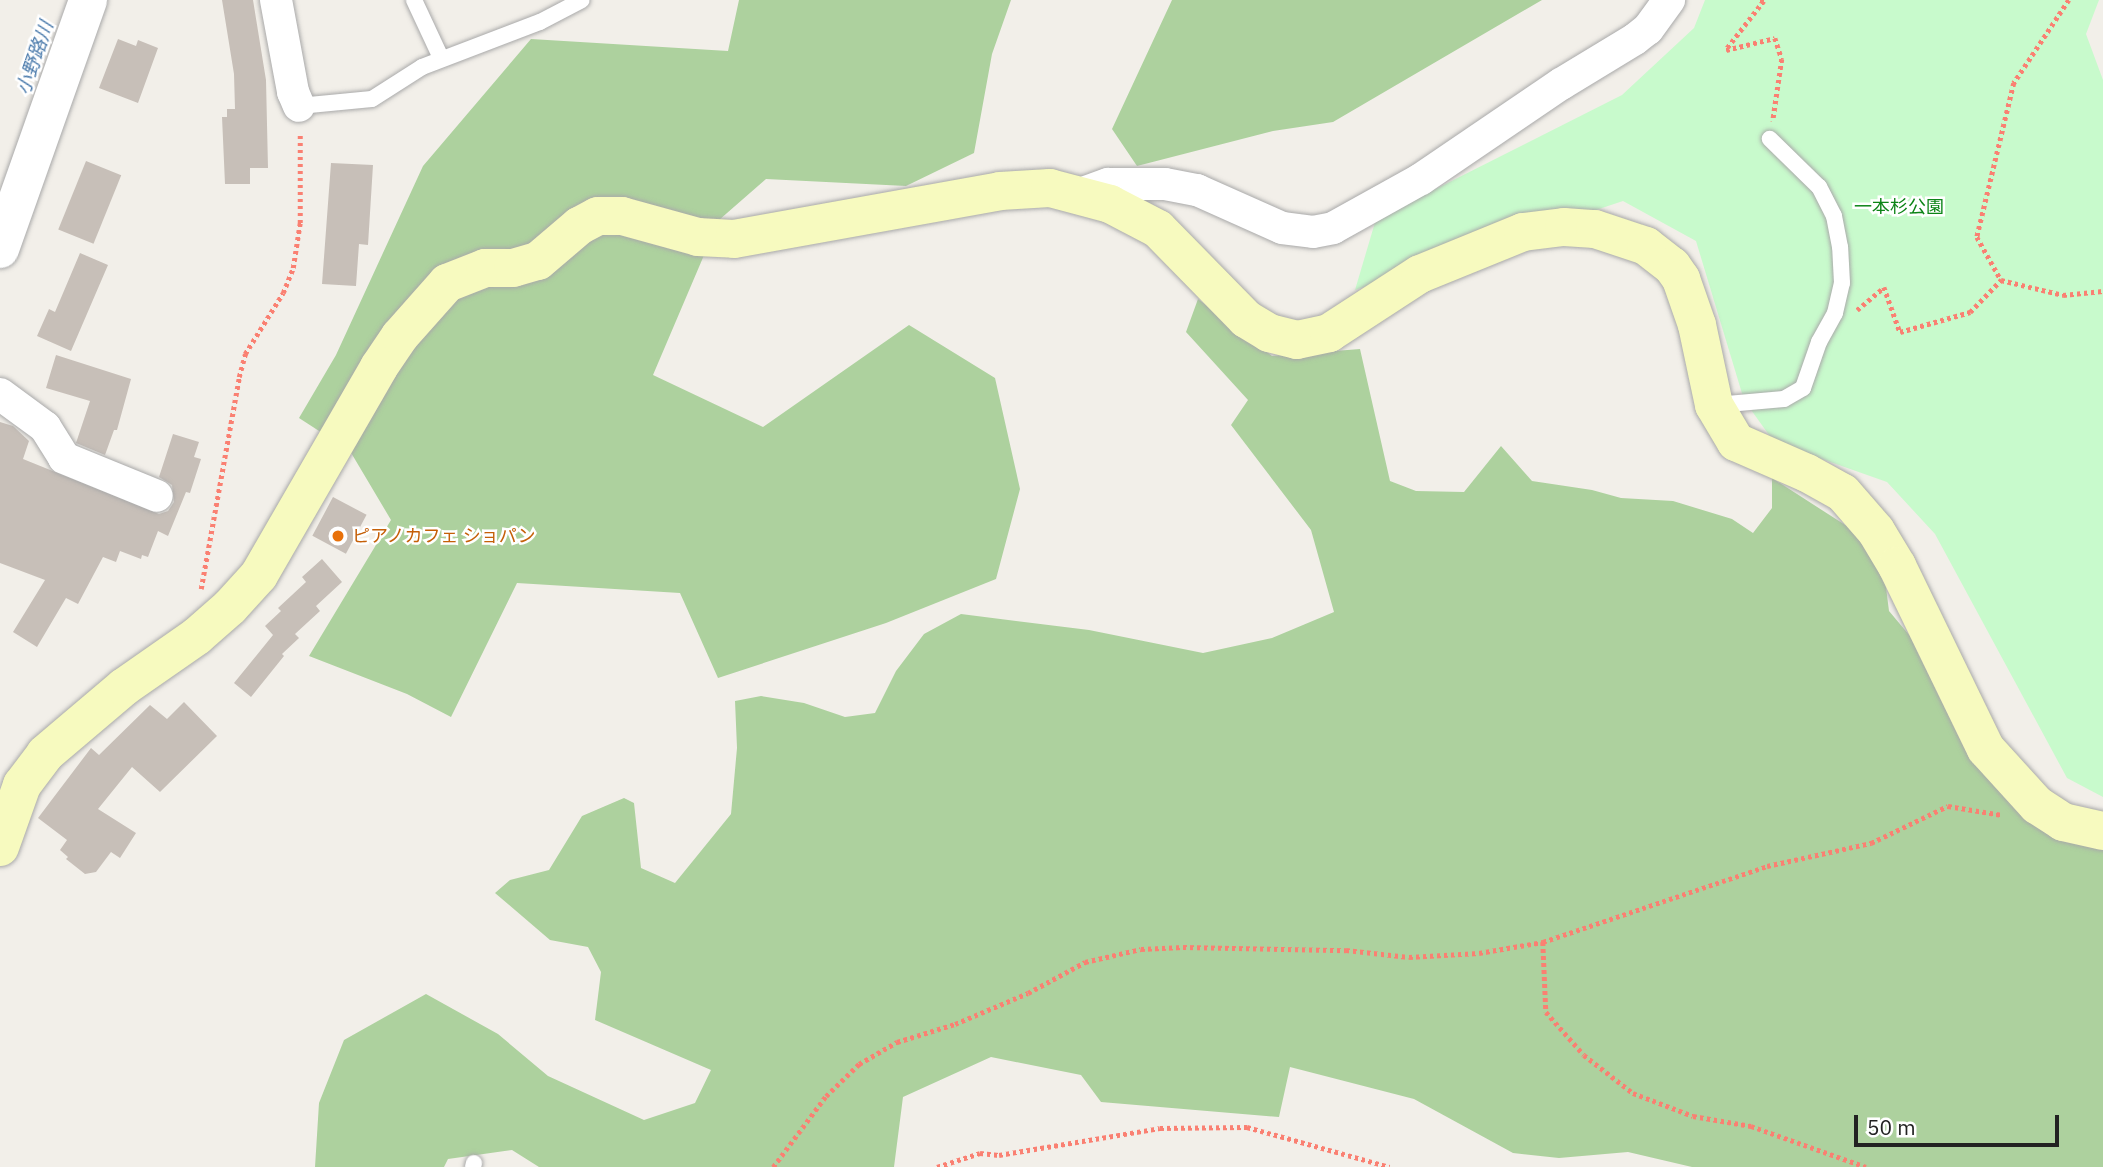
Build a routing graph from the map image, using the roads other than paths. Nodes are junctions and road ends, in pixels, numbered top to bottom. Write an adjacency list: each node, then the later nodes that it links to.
1 (88, 0): 10 (street)
2 (276, 0): 7 (street)
3 (414, 0): 6 (lane)
4 (582, 0): 6 (lane)
5 (1669, 0): 9 (street)
6 (441, 58): 7 (lane)
7 (299, 106)
8 (1770, 139): 12 (lane)
9 (1080, 194): 12 (main road); 15 (main road)
10 (0, 249)
11 (0, 394): 13 (street)
12 (1714, 405): 14 (main road)
13 (157, 496)
14 (2103, 831)
15 (0, 847)

